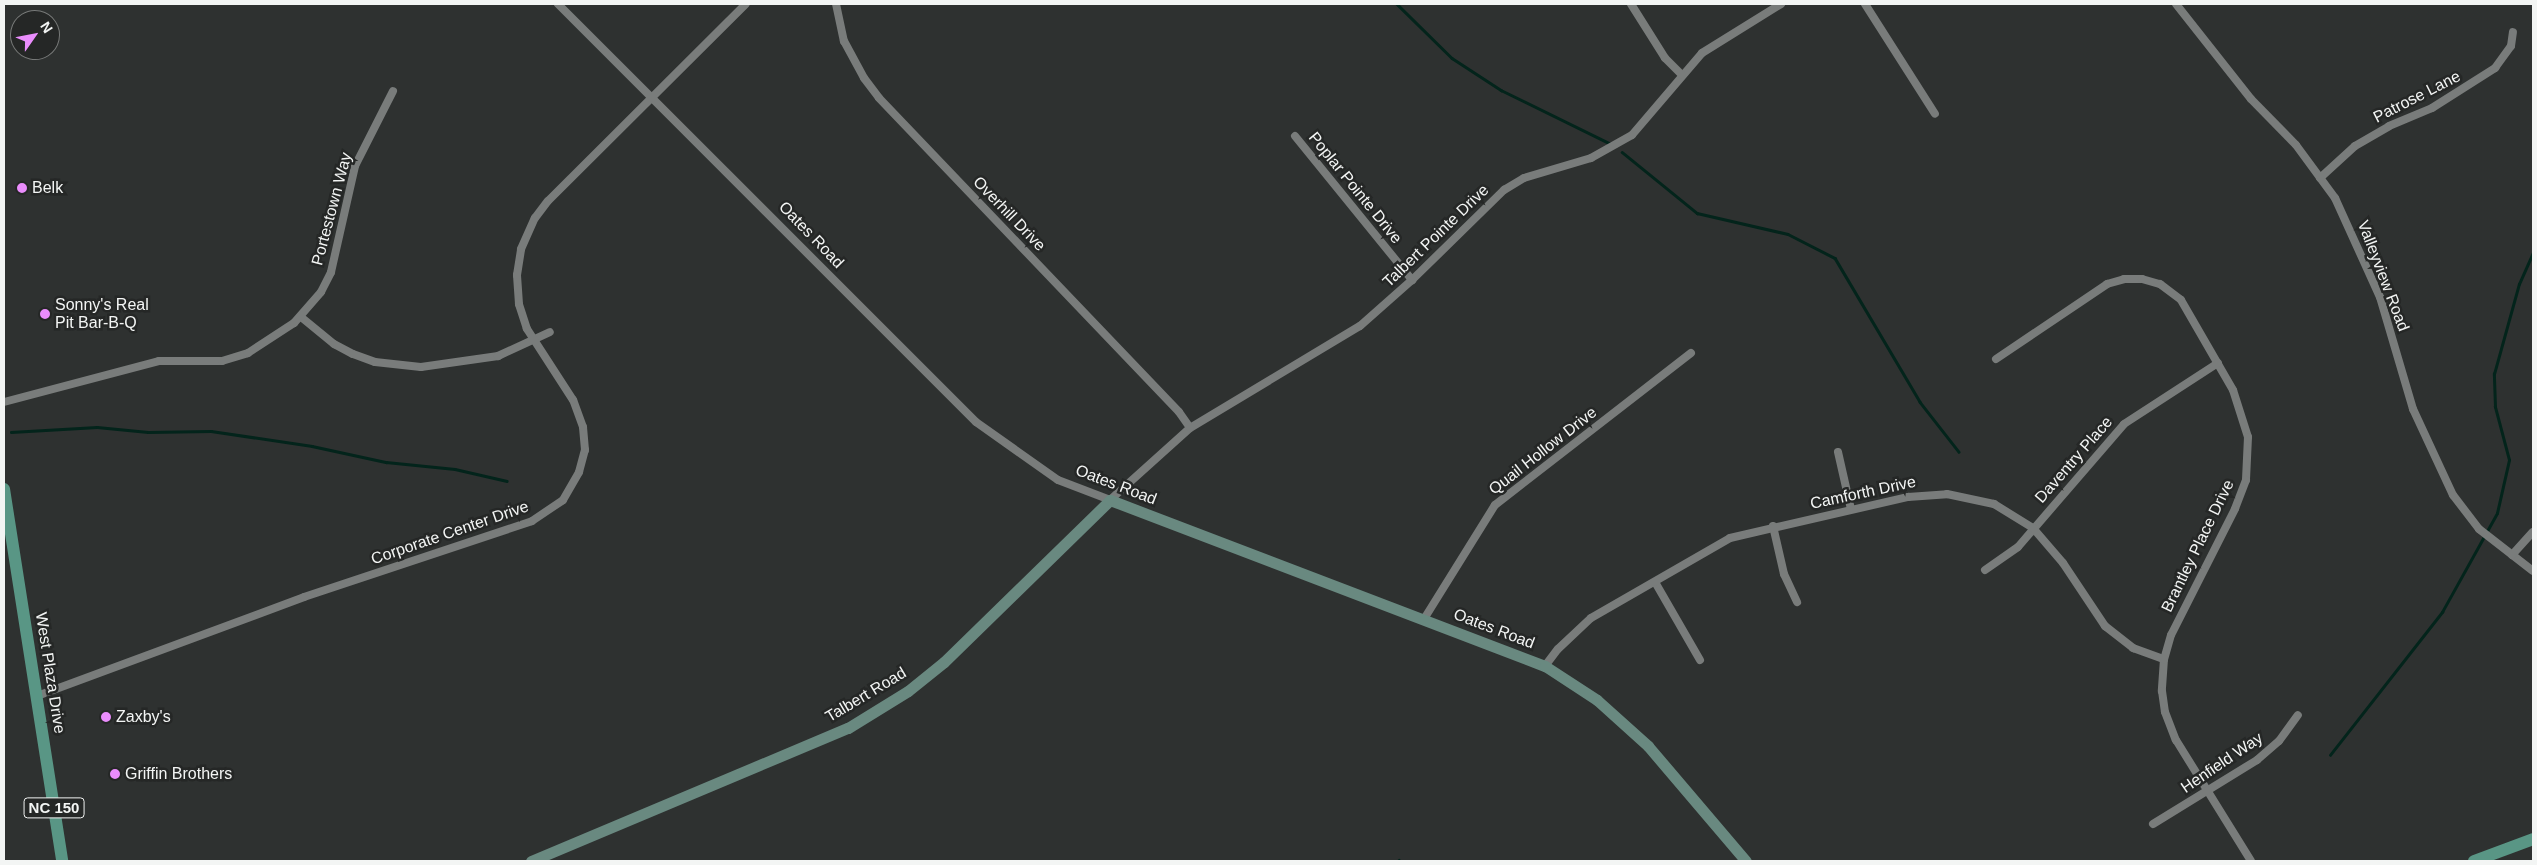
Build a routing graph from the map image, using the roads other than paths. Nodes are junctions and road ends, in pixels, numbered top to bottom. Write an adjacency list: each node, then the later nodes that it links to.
1 (558, 4): 11 (street, Oates Road)
2 (746, 4): 11 (street, Corporate Center Drive)
3 (836, 4): 23 (street, Overhill Drive)
4 (1631, 4): 9 (street)
5 (1781, 4): 9 (street, Talbert Pointe Drive)
6 (1865, 4): 12 (street)
7 (2176, 4): 14 (street, Valleyview Road)
8 (2512, 32): 14 (street, Patrose Lane)
9 (1681, 74): 15 (street, Talbert Pointe Drive)
10 (393, 91): 16 (street, Portestown Way)
11 (650, 97): 18 (street, Corporate Center Drive); 26 (street, Oates Road)
12 (1935, 114)
13 (1295, 136): 15 (street, Poplar Pointe Drive)
14 (2320, 178): 31 (street, Valleyview Road)
15 (1412, 280): 23 (street, Talbert Pointe Drive)
16 (302, 317): 18 (street); 22 (street, Portestown Way)
17 (550, 332): 18 (street)
18 (534, 342): 40 (street, Corporate Center Drive)
19 (1690, 353): 36 (street, Quail Hollow Drive)
20 (1996, 359): 21 (street, Brantley Place Drive)
21 (2218, 363): 29 (street, Daventry Place); 37 (street, Brantley Place Drive)
22 (4, 402)
23 (1190, 428): 26 (street, Talbert Pointe Drive)
24 (1838, 452): 27 (street)
25 (4, 489): 40 (main road, West Plaza Drive / NC 150)
26 (1110, 500): 36 (street, Oates Road); 47 (street, Talbert Road)
27 (1851, 509): 28 (street, Camforth Drive); 29 (street, Camforth Drive)
28 (1773, 526): 34 (street, Camforth Drive); 35 (street)
29 (2033, 528): 32 (street, Daventry Place); 37 (street, Camforth Drive)
30 (2533, 532): 31 (street)
31 (2512, 555): 33 (street, Valleyview Road)
32 (1985, 570)
33 (2533, 572)
34 (1655, 582): 38 (street); 39 (street, Camforth Drive)
35 (1797, 602)
36 (1424, 619): 39 (street, Oates Road)
37 (2164, 659): 42 (street, Brantley Place Drive)
38 (1700, 660)
39 (1546, 666): 48 (street, Oates Road)
40 (37, 696): 46 (main road, West Plaza Drive / NC 150)
41 (2298, 715): 42 (street, Henfield Way)
42 (2207, 791): 43 (street, Henfield Way); 49 (street, Brantley Place Drive)
43 (2153, 824)
44 (2533, 839): 45 (main road)
45 (2494, 858): 50 (main road)
46 (62, 861)
47 (531, 861)
48 (1746, 861)
49 (2250, 861)
50 (2474, 861)

